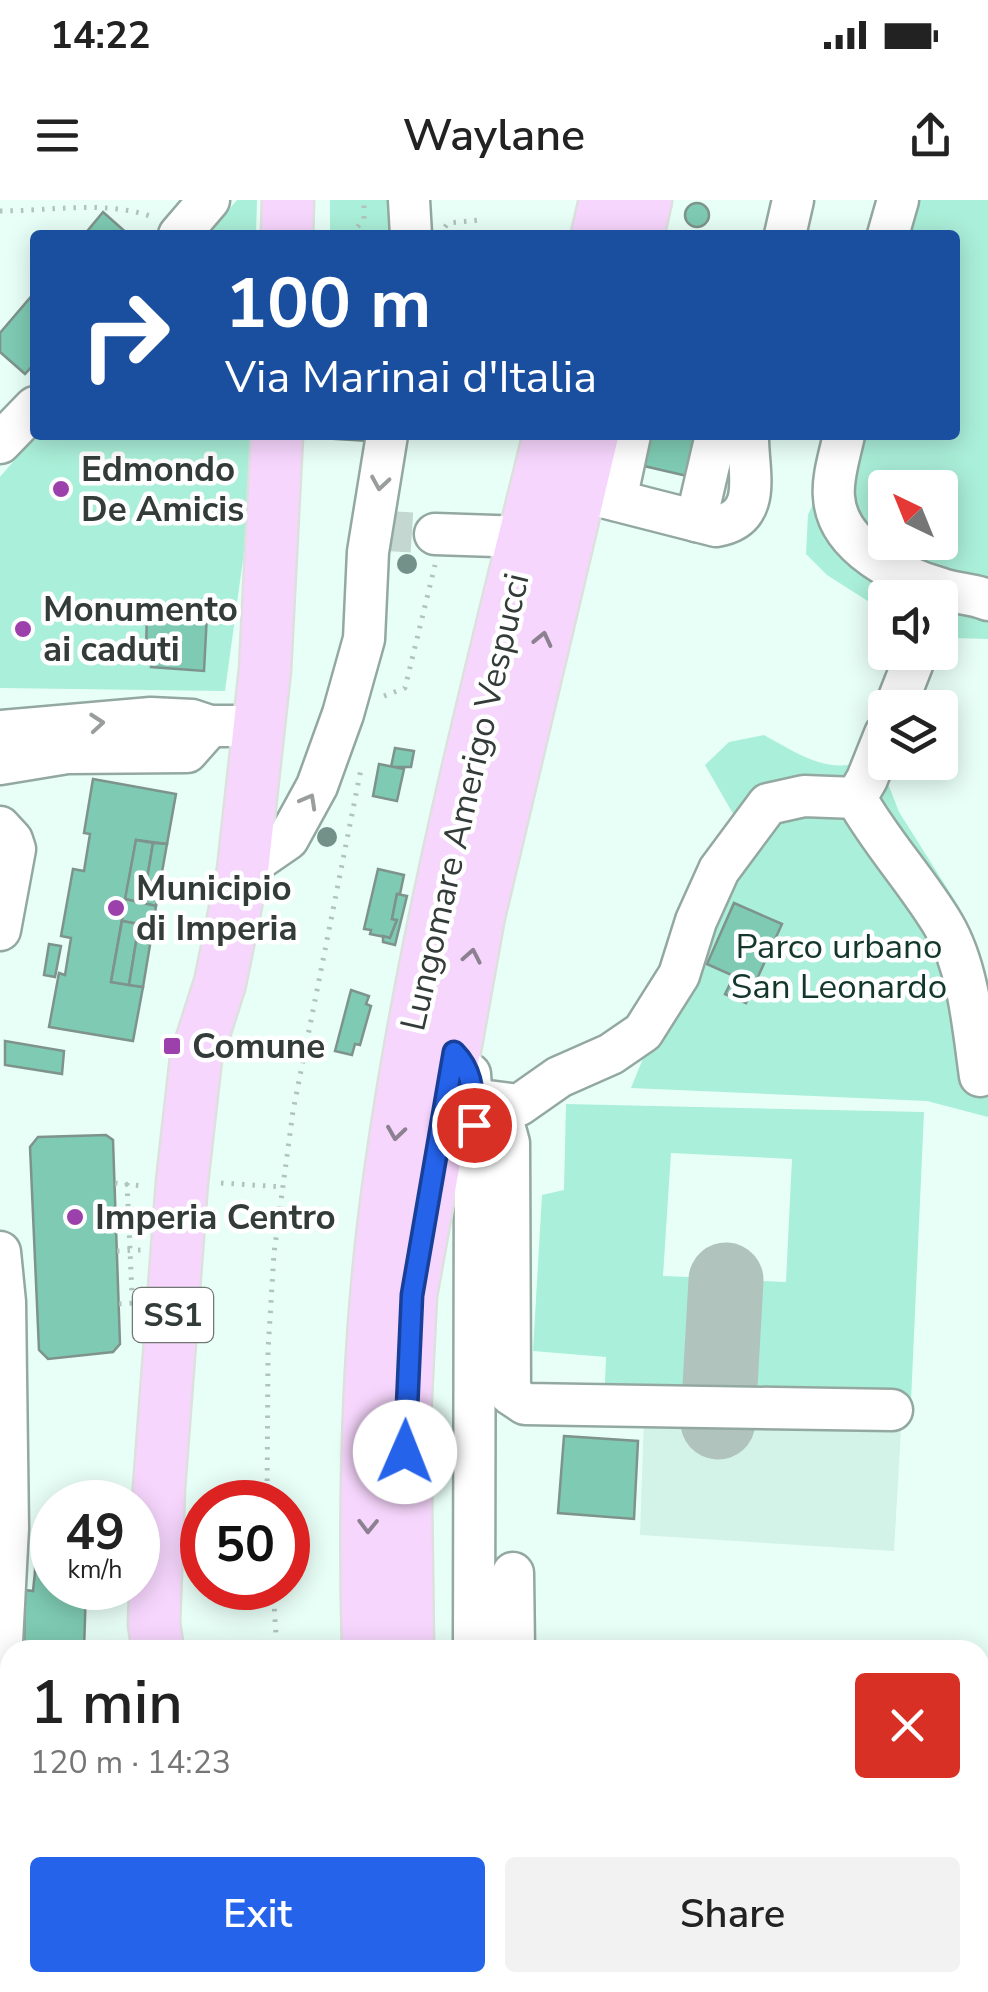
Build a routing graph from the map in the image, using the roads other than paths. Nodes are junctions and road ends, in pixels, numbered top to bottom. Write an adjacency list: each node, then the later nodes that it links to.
1 (209, 200): 8 (street)
2 (288, 200): 10 (main road)
3 (409, 200): 9 (street)
4 (605, 200): 11 (main road)
5 (646, 200): 12 (main road)
6 (792, 200): 13 (street)
7 (898, 200): 14 (street)
8 (164, 224)
9 (430, 229)
10 (286, 230)
11 (597, 230)
12 (639, 230)
13 (785, 230)
14 (889, 230)
15 (30, 412): 24 (street)
16 (276, 440): 32 (main road, SS1)
17 (386, 440): 38 (street)
18 (548, 440): 28 (main road, Lungomare Amerigo Vespucci)
19 (593, 440): 25 (main road, Lungomare Amerigo Vespucci)
20 (627, 440): 25 (street)
21 (715, 440): 26 (street)
22 (748, 440): 26 (street)
23 (843, 440): 29 (street)
24 (0, 443)
25 (598, 496): 26 (street); 40 (main road, Lungomare Amerigo Vespucci, one-way to 25)
26 (696, 521)
27 (438, 534): 28 (street)
28 (524, 537): 40 (main road, Lungomare Amerigo Vespucci)
29 (916, 580)
30 (958, 594): 31 (street)
31 (988, 600)
32 (234, 726): 33 (street, one-way to 32); 34 (street); 38 (main road, SS1)
33 (0, 731)
34 (0, 764)
35 (868, 766): 42 (street)
36 (872, 780): 41 (street)
37 (0, 826): 39 (street)
38 (243, 870): 47 (main road, SS1)
39 (0, 930)
40 (433, 1044): 42 (street); 48 (main road, Lungomare Amerigo Vespucci, one-way to 48); 49 (main road, Lungomare Amerigo Vespucci)
41 (980, 1076)
42 (483, 1101): 44 (street); 50 (street)
43 (0, 1252): 46 (street)
44 (892, 1410)
45 (512, 1573): 51 (street)
46 (2, 1640)
47 (156, 1640)
48 (368, 1640)
49 (408, 1640)
50 (474, 1640)
51 (514, 1640)

